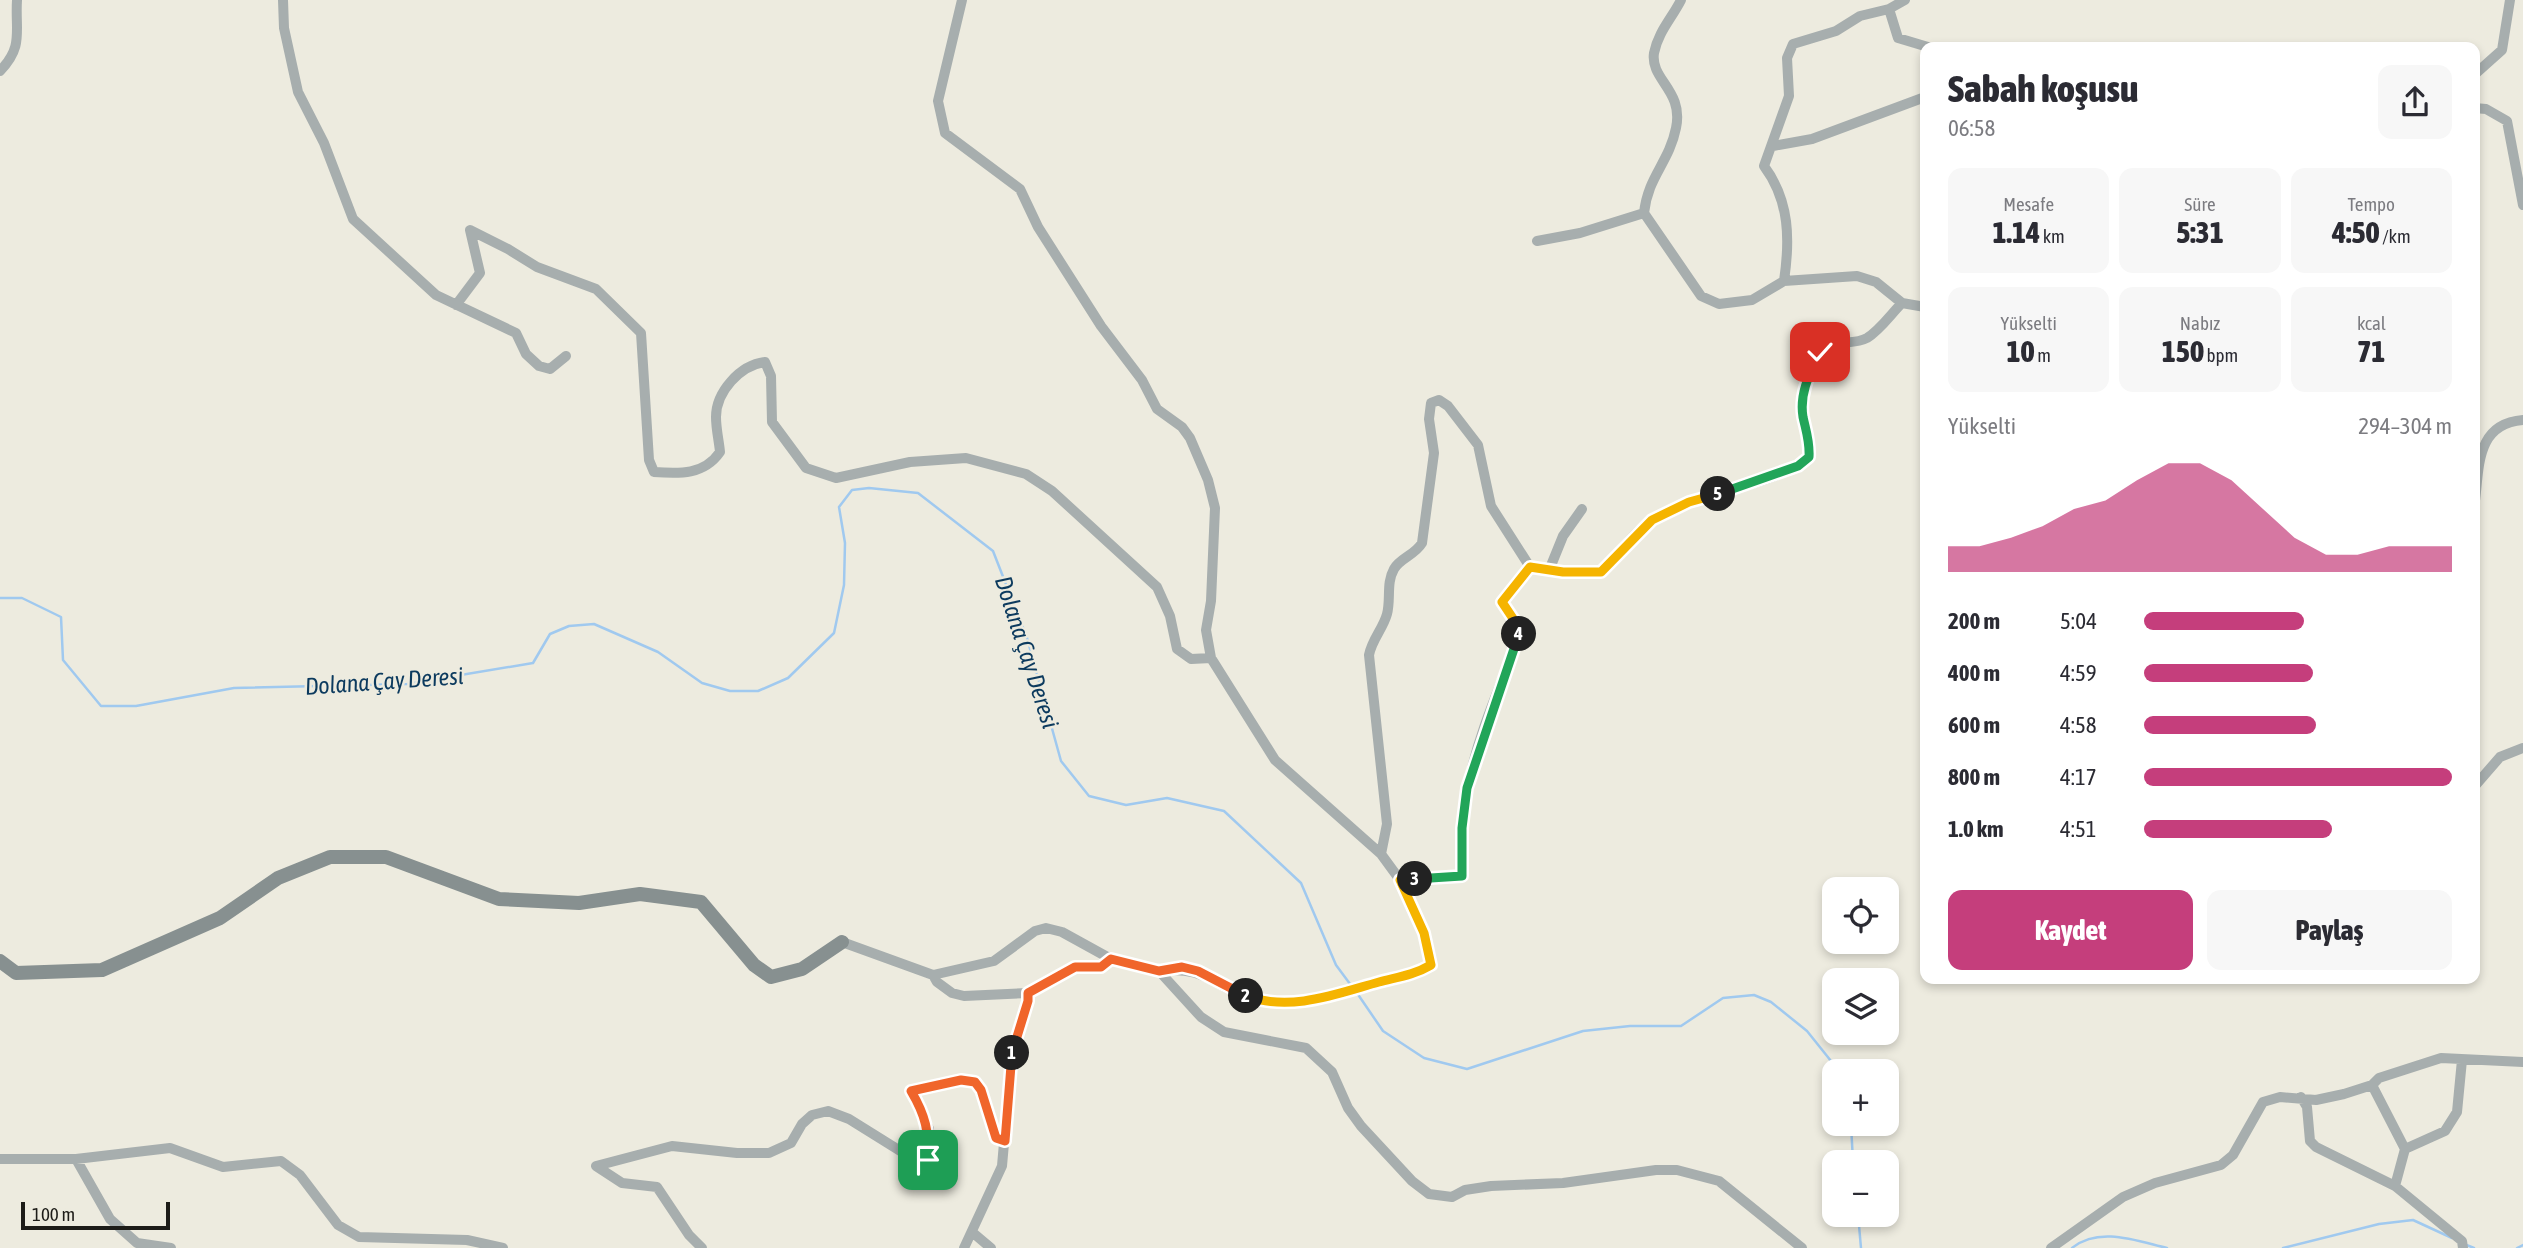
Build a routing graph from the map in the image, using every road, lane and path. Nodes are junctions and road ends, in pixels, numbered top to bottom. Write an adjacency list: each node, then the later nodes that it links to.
1 (17, 0): 10 (street)
2 (283, 0): 19 (street)
3 (962, 0): 27 (street)
4 (1681, 0): 15 (street)
5 (1905, 0): 7 (street)
6 (2510, 0): 9 (street)
7 (1889, 9): 8 (street); 13 (street)
8 (1920, 45)
9 (2480, 70)
10 (0, 71)
11 (1920, 98): 13 (street)
12 (2480, 108): 14 (street)
13 (1773, 146): 17 (street)
14 (2523, 205)
15 (1644, 213): 16 (street); 17 (street)
16 (1537, 241)
17 (1784, 281): 18 (street)
18 (1902, 303): 20 (street); 26 (street)
19 (456, 305): 21 (street); 27 (street)
20 (1920, 306)
21 (566, 356)
22 (2523, 419): 23 (street)
23 (2480, 456)
24 (1582, 509): 26 (street)
25 (1530, 567): 26 (street); 30 (street); 31 (street)
26 (1550, 568)
27 (1211, 658): 30 (street)
28 (2523, 748): 29 (street)
29 (2480, 780)
30 (1381, 854): 31 (street)
31 (1400, 880): 35 (street)
32 (842, 942): 34 (street); 36 (street)
33 (1111, 959): 35 (street); 36 (street); 37 (street)
34 (0, 961)
35 (1159, 971): 54 (street)
36 (933, 975): 37 (street)
37 (1028, 993): 42 (street)
38 (2462, 1060): 39 (street); 40 (street); 43 (street)
39 (2523, 1062)
40 (2371, 1084): 41 (street); 43 (street)
41 (2301, 1097): 46 (street); 55 (street)
42 (1005, 1141): 47 (street); 51 (street)
43 (2405, 1149): 46 (street)
44 (0, 1159): 45 (street)
45 (76, 1159): 49 (street); 50 (street)
46 (2395, 1186): 48 (street)
47 (972, 1232): 52 (street); 53 (street)
48 (2462, 1245)
49 (171, 1248)
50 (503, 1248)
51 (702, 1248)
52 (964, 1248)
53 (991, 1248)
54 (1802, 1248)
55 (2051, 1248)

